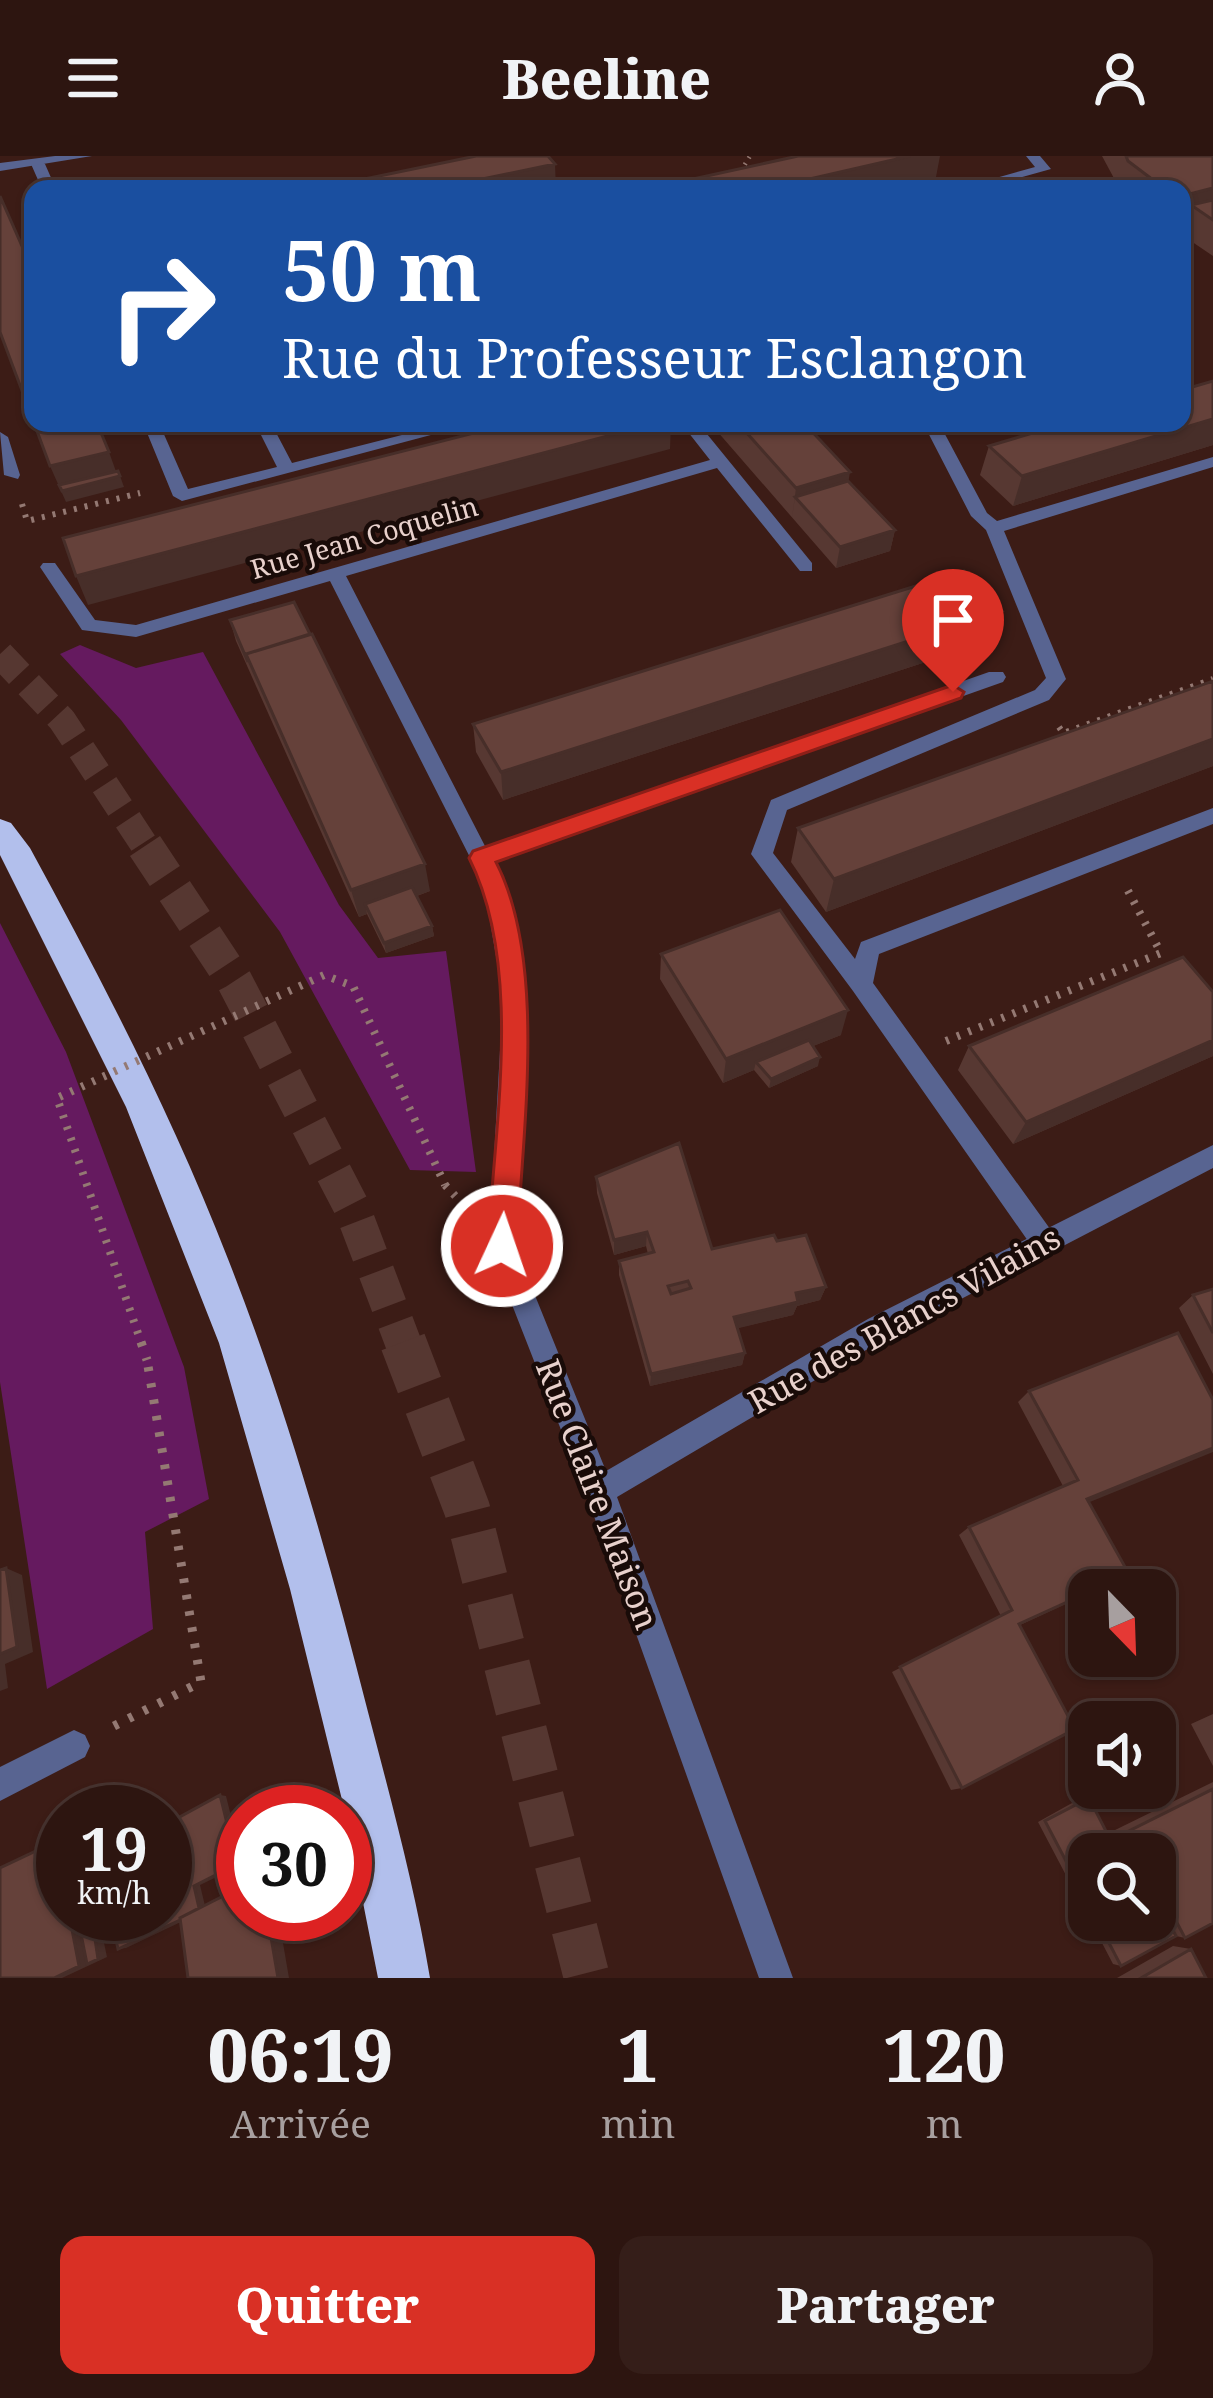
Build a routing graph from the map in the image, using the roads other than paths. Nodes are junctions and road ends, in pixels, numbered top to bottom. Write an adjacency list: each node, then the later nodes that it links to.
1 (85, 156): 3 (street)
2 (1033, 156): 6 (street)
3 (38, 164): 4 (street); 5 (street)
4 (0, 167)
5 (45, 180)
6 (1000, 180)
7 (156, 432): 15 (street)
8 (268, 432): 15 (street)
9 (416, 432): 15 (street)
10 (695, 432): 13 (street)
11 (937, 432): 17 (street)
12 (0, 437): 16 (street)
13 (720, 462): 19 (street); 20 (street, Rue Jean Coquelin)
14 (1213, 462): 17 (street)
15 (287, 469)
16 (12, 475)
17 (994, 528): 25 (street)
18 (49, 567): 20 (street, Rue Jean Coquelin)
19 (806, 567)
20 (335, 573): 24 (street, Rue Claire Maison)
21 (996, 677): 24 (street)
22 (1213, 816): 25 (street)
23 (0, 831): 31 (highway)
24 (481, 858): 28 (street, Rue Claire Maison)
25 (862, 984): 27 (street)
26 (1213, 1156): 27 (street, Rue des Blancs Vilains)
27 (1044, 1242): 28 (street, Rue des Blancs Vilains)
28 (600, 1491): 32 (street, Rue Claire Maison)
29 (74, 1746): 30 (street)
30 (0, 1785)
31 (404, 1978)
32 (776, 1978)

